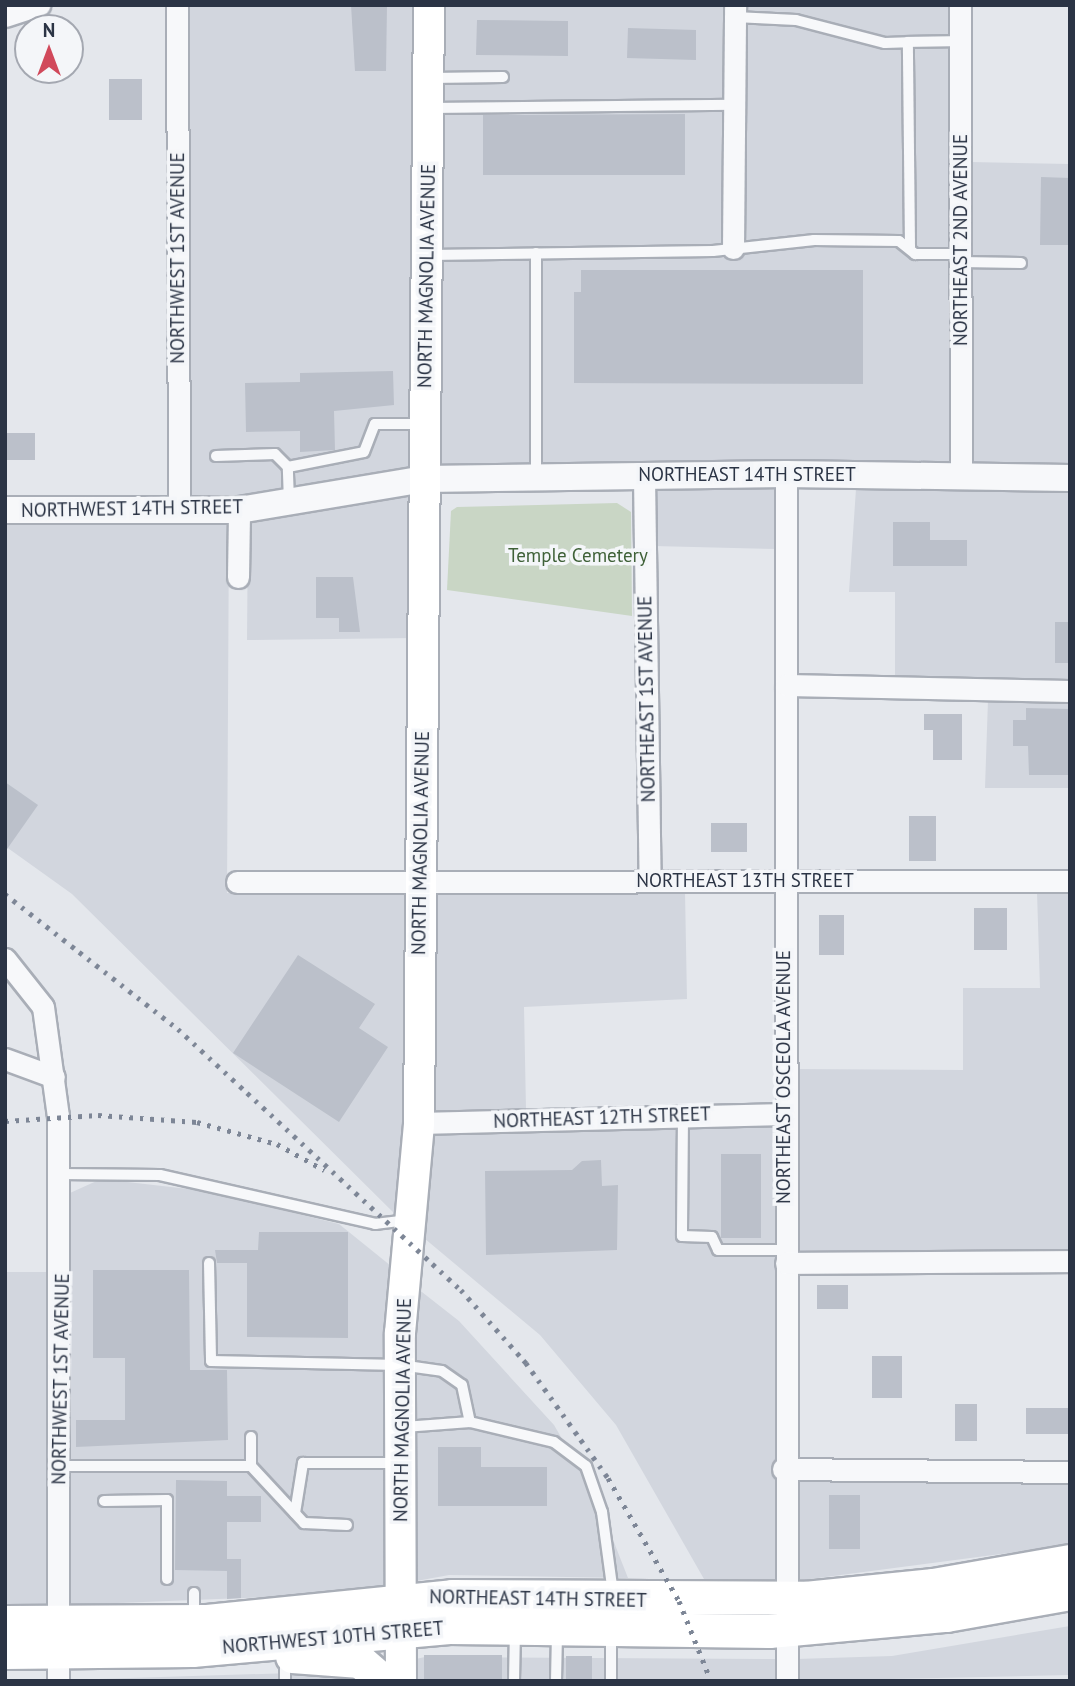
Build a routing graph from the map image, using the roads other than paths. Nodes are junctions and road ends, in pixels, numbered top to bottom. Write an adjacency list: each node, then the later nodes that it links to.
1 (177, 5): 28 (street, NORTHWEST 1ST AVENUE)
2 (429, 5): 8 (main road, NORTH MAGNOLIA AVENUE)
3 (960, 5): 5 (street, NORTHEAST 2ND AVENUE)
4 (735, 11): 6 (lane); 9 (street)
5 (960, 41): 6 (lane); 15 (street, NORTHEAST 2ND AVENUE)
6 (908, 42): 11 (lane)
7 (503, 77): 8 (lane)
8 (429, 78): 10 (main road, NORTH MAGNOLIA AVENUE)
9 (734, 105): 10 (lane); 12 (street)
10 (428, 108): 14 (main road, NORTH MAGNOLIA AVENUE)
11 (909, 247): 12 (lane); 15 (lane)
12 (733, 248): 13 (lane)
13 (536, 253): 14 (lane); 23 (lane)
14 (427, 255): 17 (main road, NORTH MAGNOLIA AVENUE)
15 (961, 258): 16 (lane); 21 (street, NORTHEAST 2ND AVENUE)
16 (1021, 263)
17 (425, 424): 19 (lane); 25 (main road, NORTH MAGNOLIA AVENUE)
18 (216, 456): 19 (lane)
19 (288, 467): 26 (lane)
20 (786, 474): 21 (street, NORTHEAST 14TH STREET); 22 (street, NORTHEAST 14TH STREET); 31 (street, NORTHEAST OSCEOLA AVENUE)
21 (961, 475): 24 (street, NORTHEAST 14TH STREET)
22 (644, 476): 23 (street, NORTHEAST 14TH STREET); 33 (street, NORTHEAST 1ST AVENUE)
23 (536, 478): 25 (street, NORTHEAST 14TH STREET)
24 (1070, 478)
25 (424, 480): 26 (street, NORTHWEST 14TH STREET); 37 (main road, NORTH MAGNOLIA AVENUE)
26 (289, 502): 29 (street, NORTHWEST 14TH STREET)
27 (5, 510): 28 (street, NORTHWEST 14TH STREET)
28 (179, 510): 29 (street, NORTHWEST 14TH STREET)
29 (239, 510): 30 (street)
30 (238, 577)
31 (786, 685): 32 (street); 36 (street, NORTHEAST OSCEOLA AVENUE)
32 (1070, 691)
33 (650, 881): 36 (street, NORTHEAST 13TH STREET); 37 (street, NORTHEAST 13TH STREET)
34 (1070, 881): 36 (street, NORTHEAST 13TH STREET)
35 (237, 882): 37 (street, NORTHEAST 13TH STREET)
36 (783, 882): 41 (street, NORTHEAST OSCEOLA AVENUE)
37 (420, 883): 43 (main road, NORTH MAGNOLIA AVENUE)
38 (5, 959): 40 (street, NORTHWEST 1ST AVENUE)
39 (5, 1059): 40 (street)
40 (54, 1077): 44 (street, NORTHWEST 1ST AVENUE)
41 (785, 1114): 42 (street, NORTHEAST 12TH STREET); 46 (street, NORTHEAST OSCEOLA AVENUE)
42 (683, 1116): 43 (street, NORTHEAST 12TH STREET); 46 (lane)
43 (419, 1123): 45 (main road, NORTH MAGNOLIA AVENUE)
44 (60, 1174): 45 (lane); 54 (street, NORTHWEST 1ST AVENUE)
45 (410, 1219): 49 (main road, NORTH MAGNOLIA AVENUE)
46 (786, 1256): 47 (street); 56 (street, NORTHEAST OSCEOLA AVENUE)
47 (1070, 1261)
48 (209, 1264): 49 (lane)
49 (400, 1365): 50 (lane); 51 (main road, NORTH MAGNOLIA AVENUE)
50 (470, 1422): 51 (lane); 66 (lane)
51 (401, 1427): 53 (main road, NORTH MAGNOLIA AVENUE)
52 (251, 1437): 55 (lane)
53 (401, 1463): 59 (lane); 64 (main road, NORTH MAGNOLIA AVENUE)
54 (60, 1466): 55 (lane); 72 (street, NORTHWEST 1ST AVENUE)
55 (251, 1466): 59 (lane)
56 (783, 1469): 57 (street); 65 (street, NORTHEAST OSCEOLA AVENUE)
57 (1070, 1472)
58 (104, 1501): 62 (lane)
59 (295, 1513): 60 (lane)
60 (347, 1525)
61 (1070, 1561): 65 (main road)
62 (167, 1578)
63 (1070, 1593): 65 (main road)
64 (402, 1614): 66 (main road, NORTHEAST 14TH STREET); 67 (main road, NORTHEAST 14TH STREET); 69 (main road, NORTHWEST 10TH STREET); 75 (main road, NORTH MAGNOLIA AVENUE)
65 (786, 1614): 66 (main road, NORTHWEST 10TH STREET); 79 (street, NORTHEAST OSCEOLA AVENUE)
66 (612, 1615): 70 (main road, NORTHWEST 10TH STREET); 78 (lane)
67 (193, 1621): 72 (main road, NORTHEAST 14TH STREET); 73 (main road)
68 (5, 1622): 72 (main road, NORTHEAST 14TH STREET)
69 (515, 1629): 70 (main road, NORTHWEST 10TH STREET); 76 (lane)
70 (557, 1629): 77 (lane)
71 (5, 1652): 72 (main road)
72 (58, 1652)
73 (285, 1668): 74 (main road)
74 (383, 1681)
75 (401, 1681)
76 (514, 1681)
77 (556, 1681)
78 (611, 1681)
79 (787, 1681)

